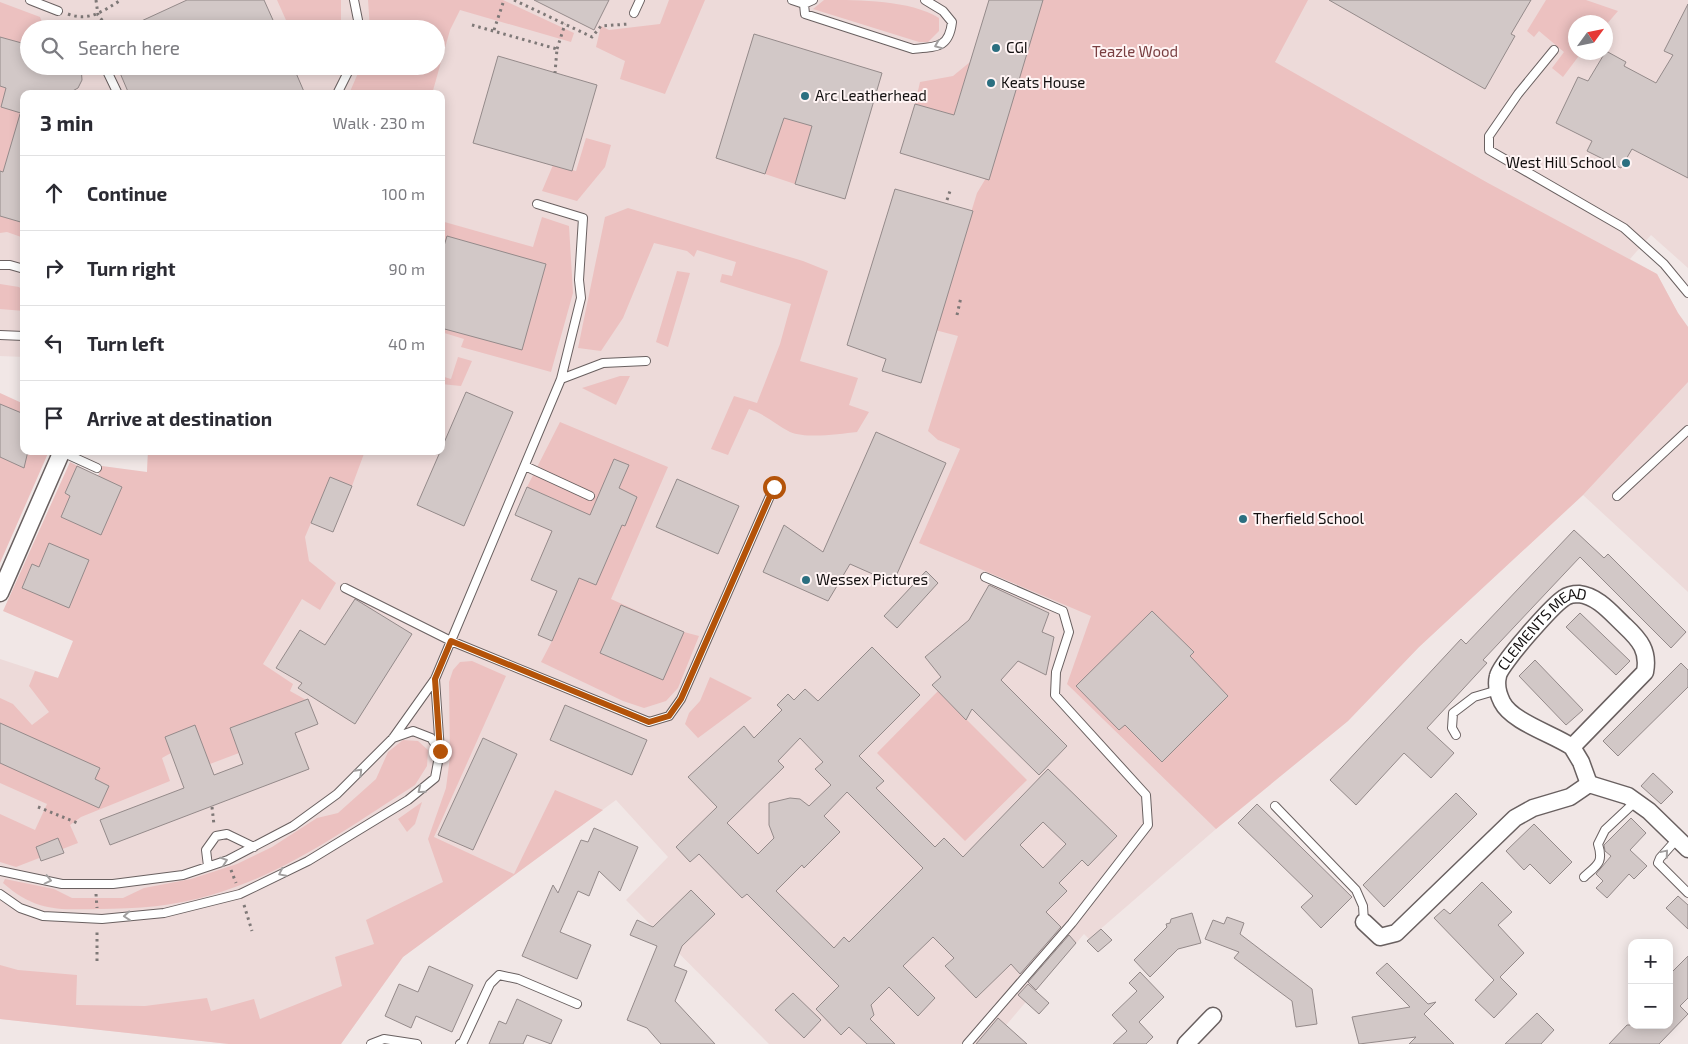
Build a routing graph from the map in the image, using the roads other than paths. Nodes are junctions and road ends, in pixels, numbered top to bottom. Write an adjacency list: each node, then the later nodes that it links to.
1 (30, 0): 8 (lane)
2 (354, 0): 10 (lane)
3 (640, 0): 9 (lane)
4 (792, 0): 7 (lane)
5 (812, 0): 7 (lane)
6 (924, 0): 7 (lane, one-way to 7)
7 (804, 4)
8 (58, 11)
9 (634, 13)
10 (358, 20)
11 (1554, 50): 19 (lane)
12 (109, 75): 14 (lane)
13 (346, 75): 15 (lane)
14 (116, 90)
15 (339, 90)
16 (537, 204): 23 (lane)
17 (0, 265): 18 (lane)
18 (20, 268)
19 (1688, 293)
20 (0, 335): 21 (lane)
21 (20, 336)
22 (646, 361): 23 (lane)
23 (561, 379): 27 (lane)
24 (1688, 430): 31 (lane)
25 (61, 455): 34 (street)
26 (69, 455): 28 (lane)
27 (525, 466): 30 (lane); 35 (lane)
28 (98, 468)
29 (774, 487): 35 (lane)
30 (590, 496)
31 (1617, 496)
32 (985, 577): 58 (lane)
33 (345, 588): 35 (lane)
34 (0, 592)
35 (451, 641): 36 (lane)
36 (435, 679): 39 (lane); 41 (lane)
37 (1498, 690): 38 (lane); 40 (street, CLEMENTS MEAD); 40 (street, CLEMENTS MEAD)
38 (1456, 735)
39 (393, 738): 41 (lane); 46 (lane, one-way to 39)
40 (1572, 747): 42 (street)
41 (440, 751): 51 (lane, one-way to 51)
42 (1589, 784): 43 (street); 52 (street)
43 (1636, 801): 45 (street); 49 (lane)
44 (1275, 806): 52 (lane)
45 (1683, 844): 50 (lane, one-way to 45)
46 (254, 847): 47 (lane, one-way to 46); 47 (lane)
47 (208, 866): 48 (lane, one-way to 47)
48 (0, 871)
49 (1584, 877)
50 (1688, 893)
51 (0, 894)
52 (1364, 922)
53 (577, 1004): 57 (lane)
54 (1213, 1016): 59 (street)
55 (371, 1044): 56 (lane)
56 (418, 1044)
57 (460, 1044)
58 (967, 1044)
59 (1186, 1044)

